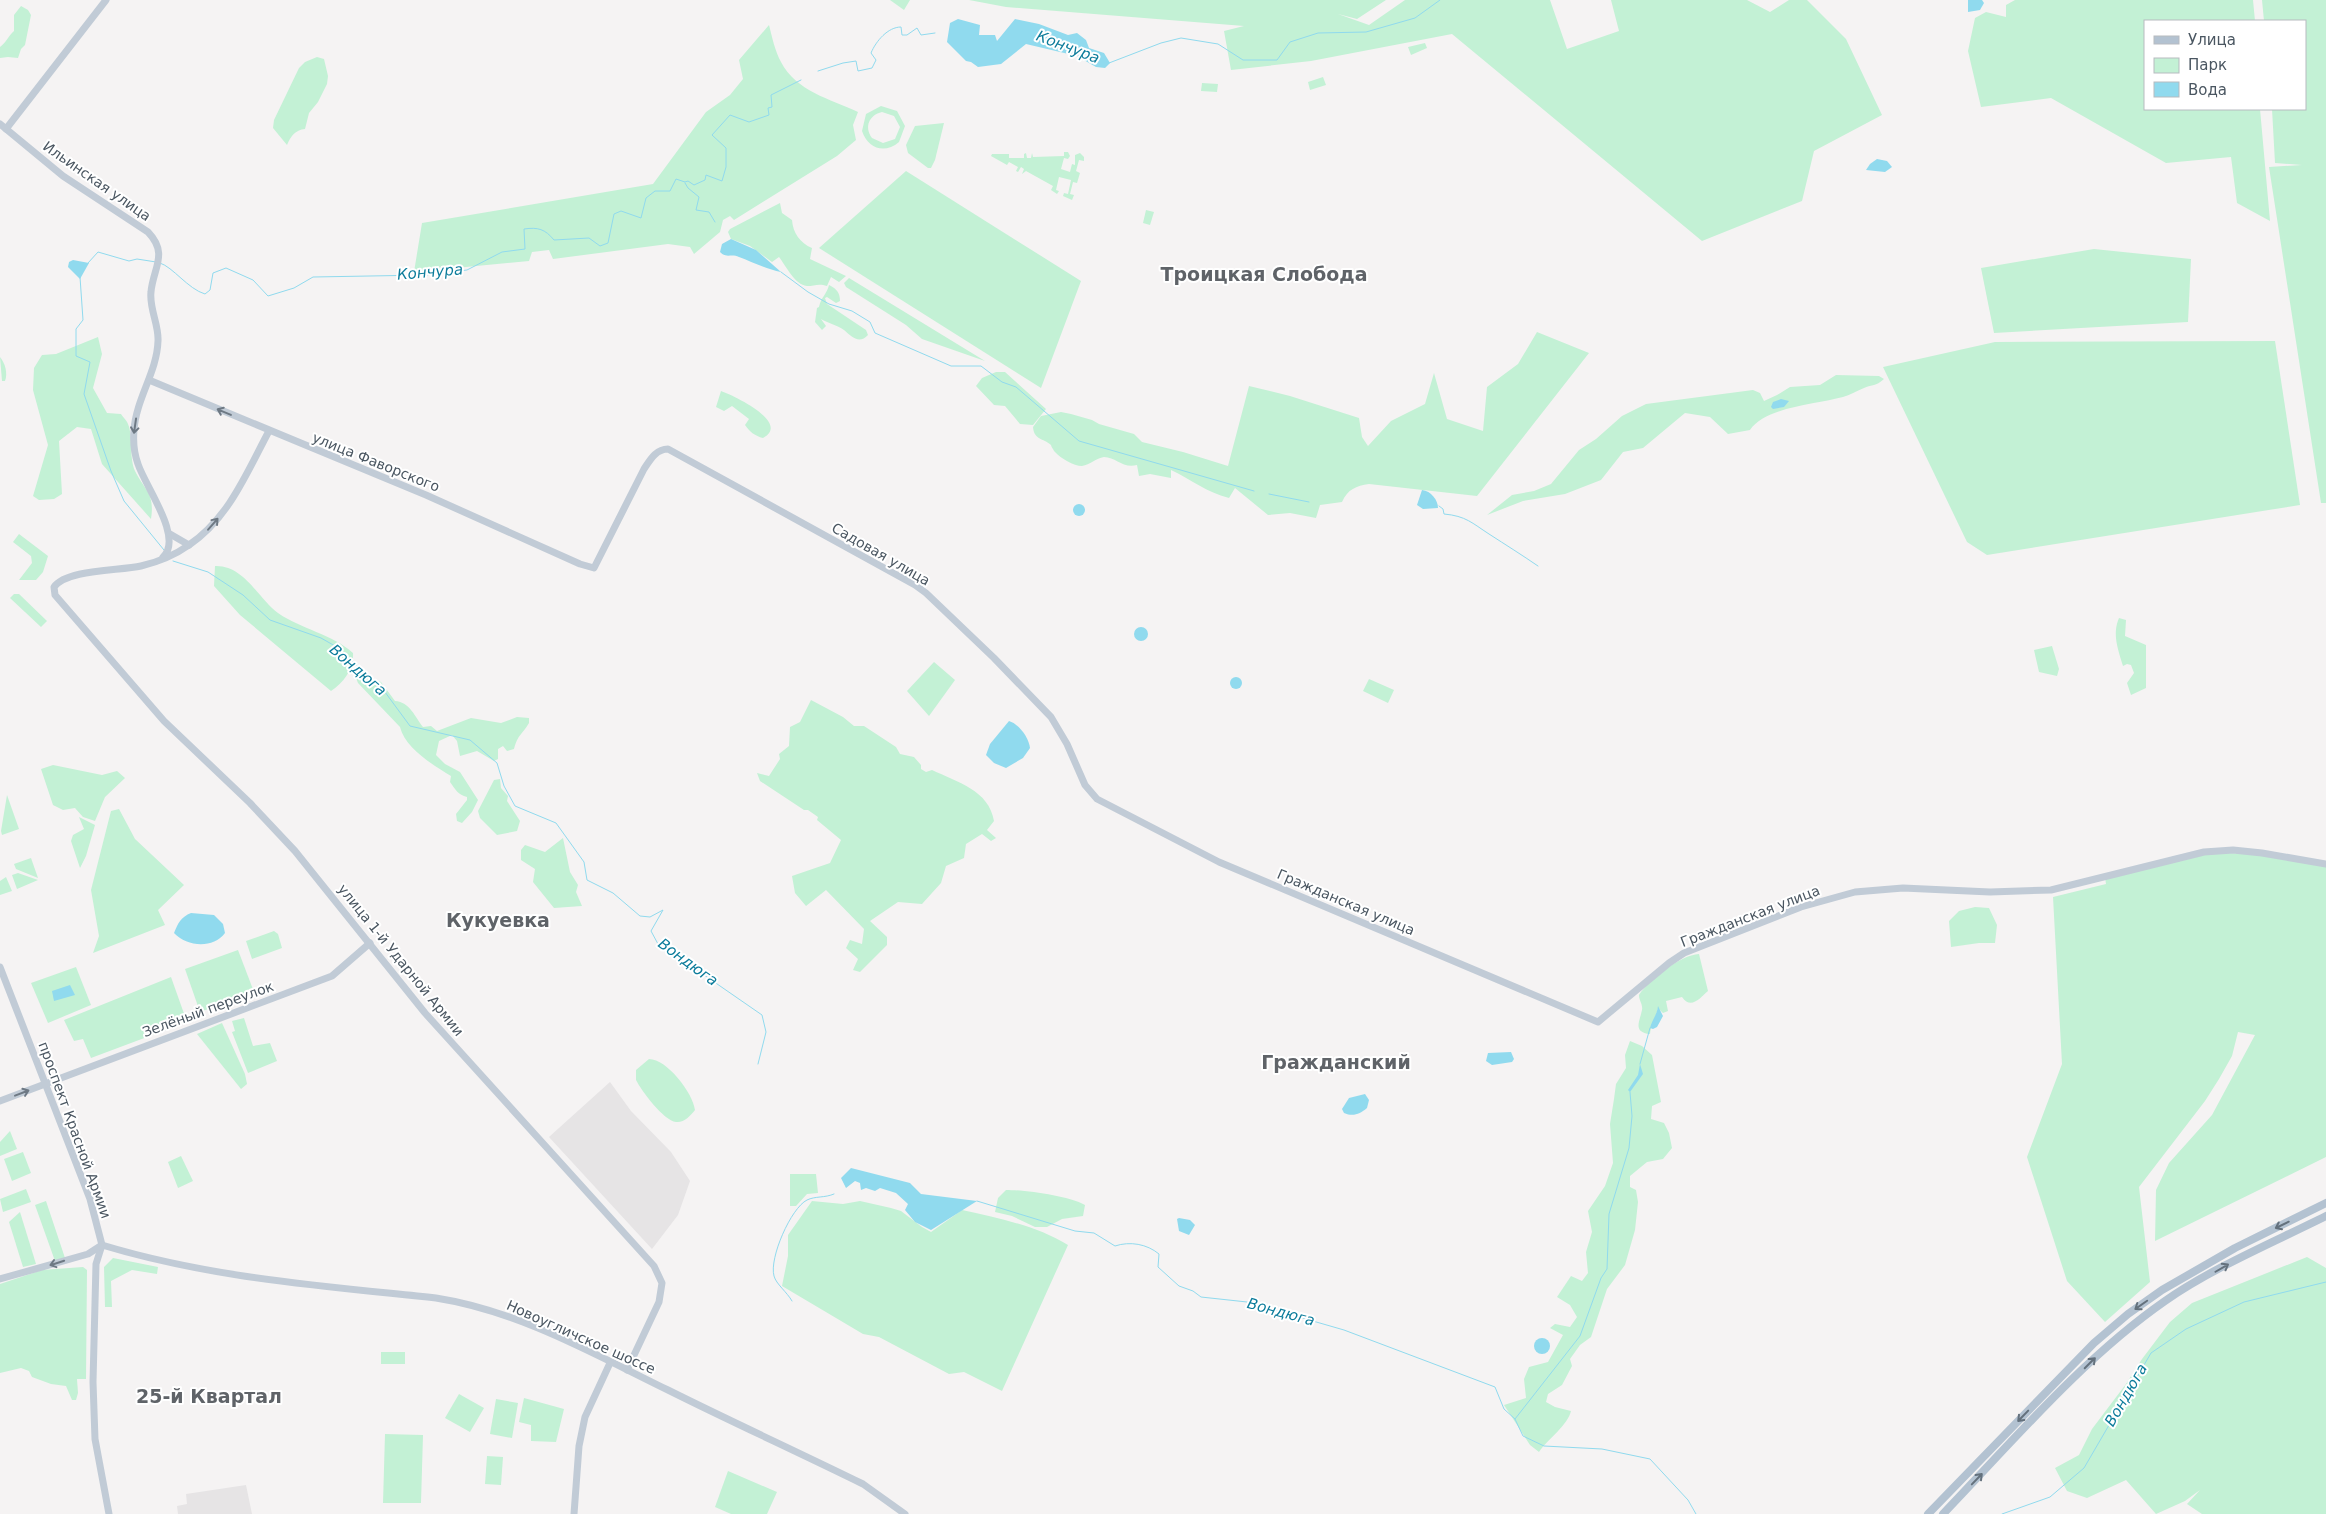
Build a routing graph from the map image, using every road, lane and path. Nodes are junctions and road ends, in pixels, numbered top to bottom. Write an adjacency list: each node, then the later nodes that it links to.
1 (106, 0): 2 (street)
2 (3, 126): 3 (street, Ильинская улица)
3 (148, 380): 4 (street, улица Фаворского, one-way to 3); 6 (street, Ильинская улица, one-way to 6)
4 (269, 431): 5 (street, улица Фаворского); 7 (street, one-way to 4)
5 (644, 469): 9 (street, Садовая улица)
6 (170, 534): 7 (street); 8 (street)
7 (189, 545): 8 (street)
8 (159, 561): 11 (street, улица 1-й Ударной Армии)
9 (1097, 799): 10 (street, Гражданская улица)
10 (2326, 864)
11 (370, 943): 13 (street, Зелёный переулок); 20 (street, улица 1-й Ударной Армии)
12 (0, 967): 13 (street, проспект Красной Армии)
13 (45, 1085): 14 (street, Зелёный переулок, one-way to 13); 17 (street, проспект Красной Армии)
14 (0, 1102)
15 (2326, 1203): 24 (main road, one-way to 24)
16 (2326, 1216): 25 (main road, one-way to 16)
17 (102, 1245): 18 (street, one-way to 18); 19 (street, Новоугличское шоссе); 21 (street, проспект Красной Армии)
18 (0, 1280)
19 (610, 1363): 20 (street, Новоугличское шоссе); 22 (street)
20 (627, 1370): 23 (street, Новоугличское шоссе)
21 (109, 1514)
22 (574, 1514)
23 (904, 1514)
24 (1928, 1514)
25 (1943, 1514)

